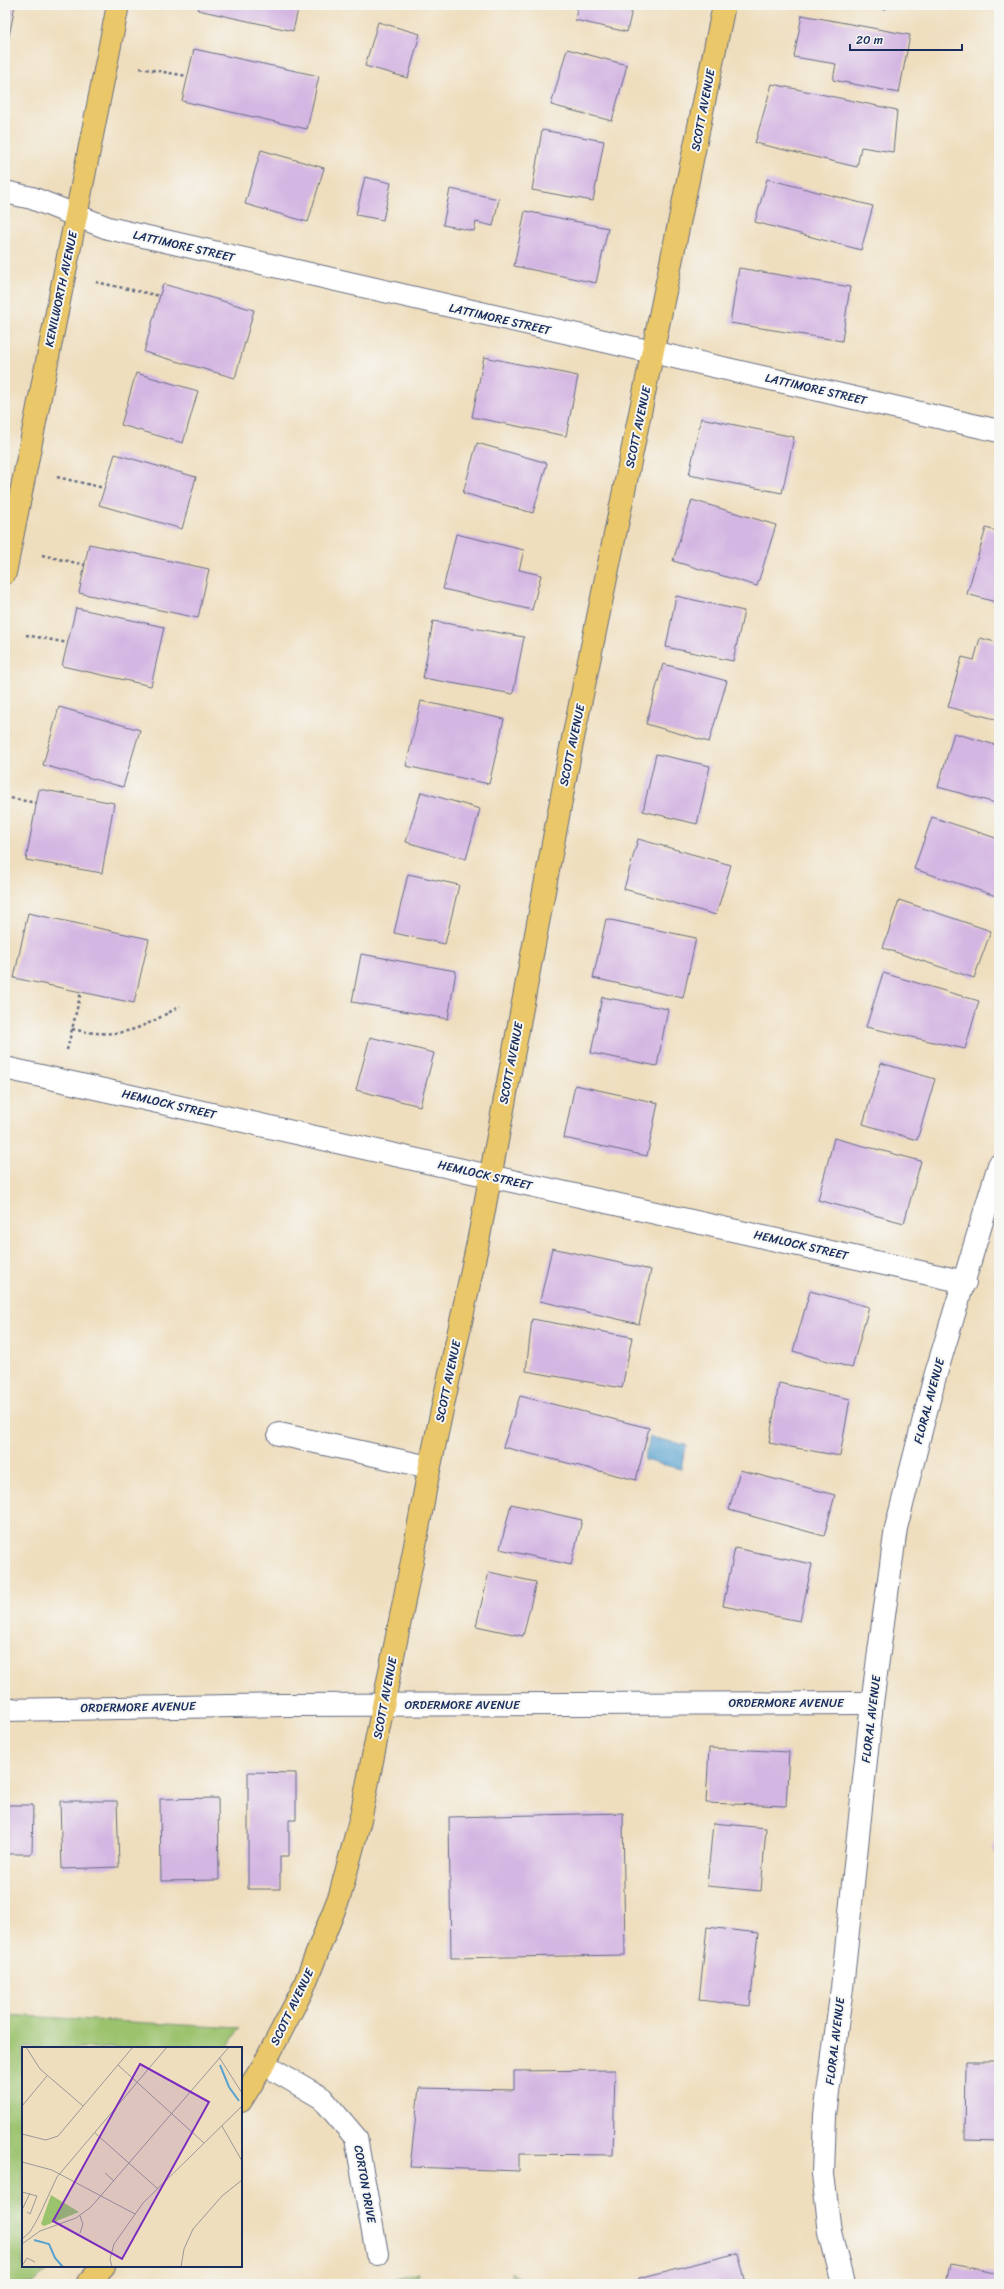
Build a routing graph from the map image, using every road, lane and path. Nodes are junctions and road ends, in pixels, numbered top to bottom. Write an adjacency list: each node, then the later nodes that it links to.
1 (118, 5): 6 (main road, KENILWORTH AVENUE)
2 (724, 5): 9 (main road, SCOTT AVENUE)
3 (140, 68): 4 (path)
4 (187, 76)
5 (5, 192): 6 (street, LATTIMORE STREET)
6 (77, 215): 9 (street, LATTIMORE STREET); 15 (main road, KENILWORTH AVENUE)
7 (96, 282): 8 (path)
8 (160, 296)
9 (654, 354): 10 (street, LATTIMORE STREET); 26 (main road, SCOTT AVENUE)
10 (999, 431)
11 (57, 477): 12 (path)
12 (104, 488)
13 (42, 555): 14 (path)
14 (85, 565)
15 (5, 573)
16 (26, 635): 17 (path)
17 (68, 643)
18 (5, 798): 19 (path)
19 (36, 803)
20 (81, 992): 22 (path)
21 (180, 1006): 22 (path)
22 (72, 1030): 23 (path)
23 (66, 1053)
24 (5, 1068): 26 (street, HEMLOCK STREET)
25 (999, 1166): 27 (street, FLORAL AVENUE)
26 (490, 1176): 27 (street, HEMLOCK STREET); 29 (main road, SCOTT AVENUE)
27 (965, 1282): 30 (street, FLORAL AVENUE)
28 (279, 1434): 29 (street)
29 (429, 1467): 31 (main road, SCOTT AVENUE)
30 (872, 1703): 31 (street, ORDERMORE AVENUE); 38 (street, FLORAL AVENUE)
31 (383, 1705): 32 (street, ORDERMORE AVENUE); 33 (main road, SCOTT AVENUE)
32 (5, 1710)
33 (264, 2064): 34 (main road, SCOTT AVENUE); 35 (street, CORTON DRIVE)
34 (242, 2099)
35 (377, 2254)
36 (103, 2267): 37 (main road)
37 (87, 2284)
38 (843, 2284)

